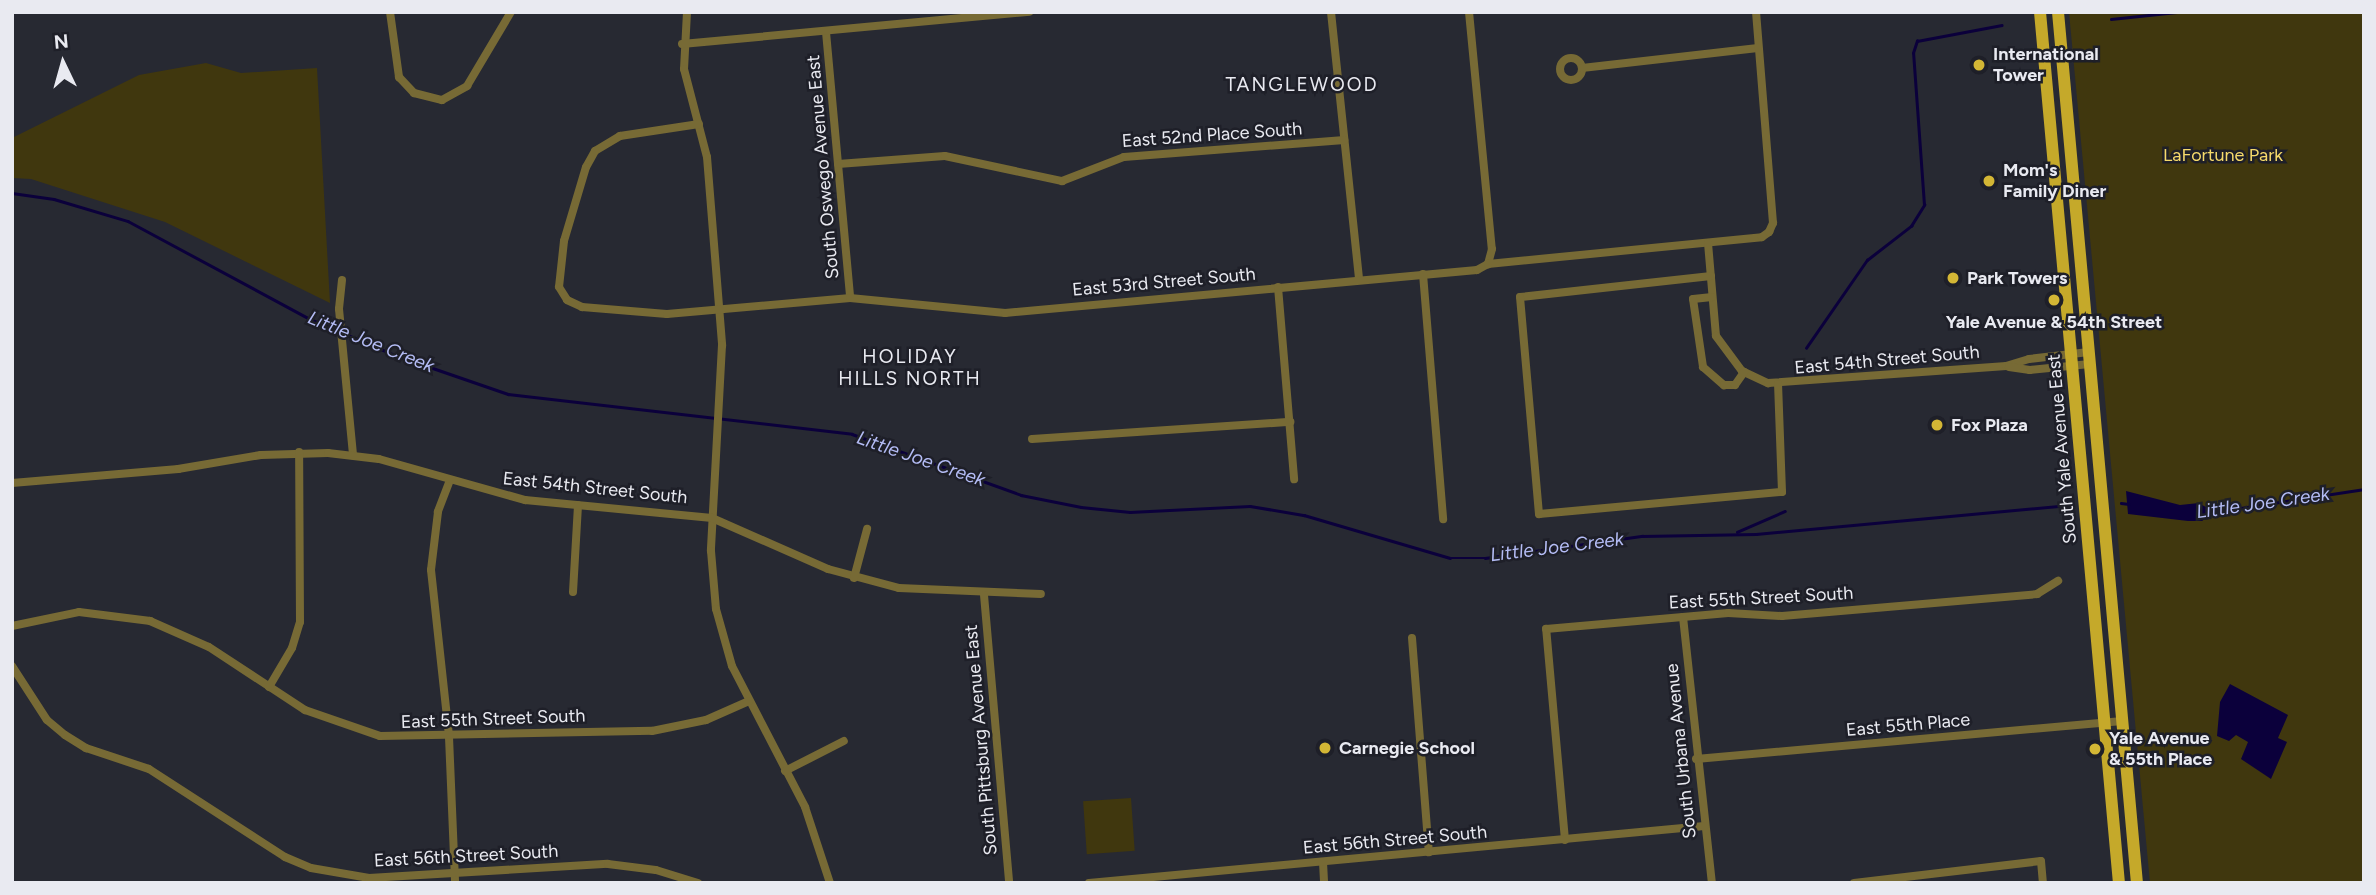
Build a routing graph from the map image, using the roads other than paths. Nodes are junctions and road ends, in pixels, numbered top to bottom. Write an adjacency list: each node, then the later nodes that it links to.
1 (390, 12): 2 (street)
2 (511, 12)
3 (687, 12): 11 (street)
4 (1030, 12): 10 (street)
5 (1331, 12): 15 (street)
6 (1469, 12): 18 (street)
7 (1756, 12): 12 (street)
8 (2040, 12): 28 (main road, South Yale Avenue East)
9 (2058, 12): 27 (main road, South Yale Avenue East)
10 (826, 32): 11 (street); 16 (street, South Oswego Avenue East)
11 (682, 44): 14 (street)
12 (1758, 48): 13 (street); 17 (street, East 53rd Street South)
13 (1582, 68)
14 (699, 124): 26 (street); 26 (street, East 53rd Street South)
15 (1344, 140): 16 (street, East 52nd Place South); 22 (street)
16 (838, 164): 25 (street, South Oswego Avenue East)
17 (1708, 243): 18 (street, East 53rd Street South); 20 (street, East 54th Street South)
18 (1488, 264): 19 (street, East 53rd Street South)
19 (1423, 274): 22 (street, East 53rd Street South); 40 (street)
20 (1711, 276): 24 (street, East 54th Street South); 30 (street)
21 (342, 280): 34 (street)
22 (1359, 280): 23 (street, East 53rd Street South)
23 (1278, 287): 25 (street, East 53rd Street South); 31 (street)
24 (1712, 297): 29 (street, East 54th Street South); 29 (street)
25 (850, 298): 26 (street, East 53rd Street South)
26 (719, 310): 39 (street)
27 (2090, 358): 28 (street, East 54th Street South); 53 (main road, South Yale Avenue East)
28 (2071, 360): 30 (street, East 54th Street South); 54 (main road, South Yale Avenue East)
29 (1744, 372): 30 (street, East 54th Street South)
30 (1778, 384)
31 (1290, 422): 32 (street); 35 (street)
32 (1032, 439)
33 (299, 452): 34 (street, East 54th Street South); 37 (street, East 54th Street South); 51 (street)
34 (353, 455): 36 (street, East 54th Street South)
35 (1294, 479)
36 (450, 480): 38 (street, East 54th Street South); 55 (street)
37 (12, 483)
38 (578, 505): 39 (street, East 54th Street South); 44 (street)
39 (712, 519): 42 (street, East 54th Street South); 52 (street)
40 (1443, 519)
41 (867, 529): 42 (street)
42 (855, 578): 46 (street, East 54th Street South)
43 (2058, 581): 47 (street, East 55th Street South)
44 (573, 592)
45 (1041, 594): 46 (street, East 54th Street South)
46 (984, 595): 67 (street, South Pittsburg Avenue East)
47 (1683, 617): 57 (street, South Urbana Avenue); 60 (street, East 55th Street South)
48 (12, 626): 51 (street, East 55th Street South)
49 (1412, 638): 61 (street)
50 (12, 666): 63 (street, East 56th Street South)
51 (269, 687): 55 (street, East 55th Street South)
52 (749, 701): 55 (street, East 55th Street South); 58 (street)
53 (2122, 721): 54 (street, East 55th Place); 74 (main road, South Yale Avenue East)
54 (2104, 723): 57 (street, East 55th Place); 73 (main road, South Yale Avenue East)
55 (449, 737): 63 (street)
56 (844, 741): 58 (street)
57 (1696, 759): 59 (street, South Urbana Avenue)
58 (785, 771): 66 (street)
59 (1704, 826): 60 (street, East 56th Street South); 70 (street, South Urbana Avenue)
60 (1565, 840): 61 (street, East 56th Street South)
61 (1429, 852): 62 (street, East 56th Street South)
62 (1323, 862): 64 (street, East 56th Street South); 69 (street)
63 (455, 878): 65 (street, East 56th Street South)
64 (1187, 878): 68 (street, East 56th Street South)
65 (698, 883)
66 (830, 883)
67 (1009, 883)
68 (1089, 883)
69 (1324, 883)
70 (1712, 883)
71 (1853, 883): 72 (street)
72 (2043, 883)
73 (2119, 883)
74 (2137, 883)

